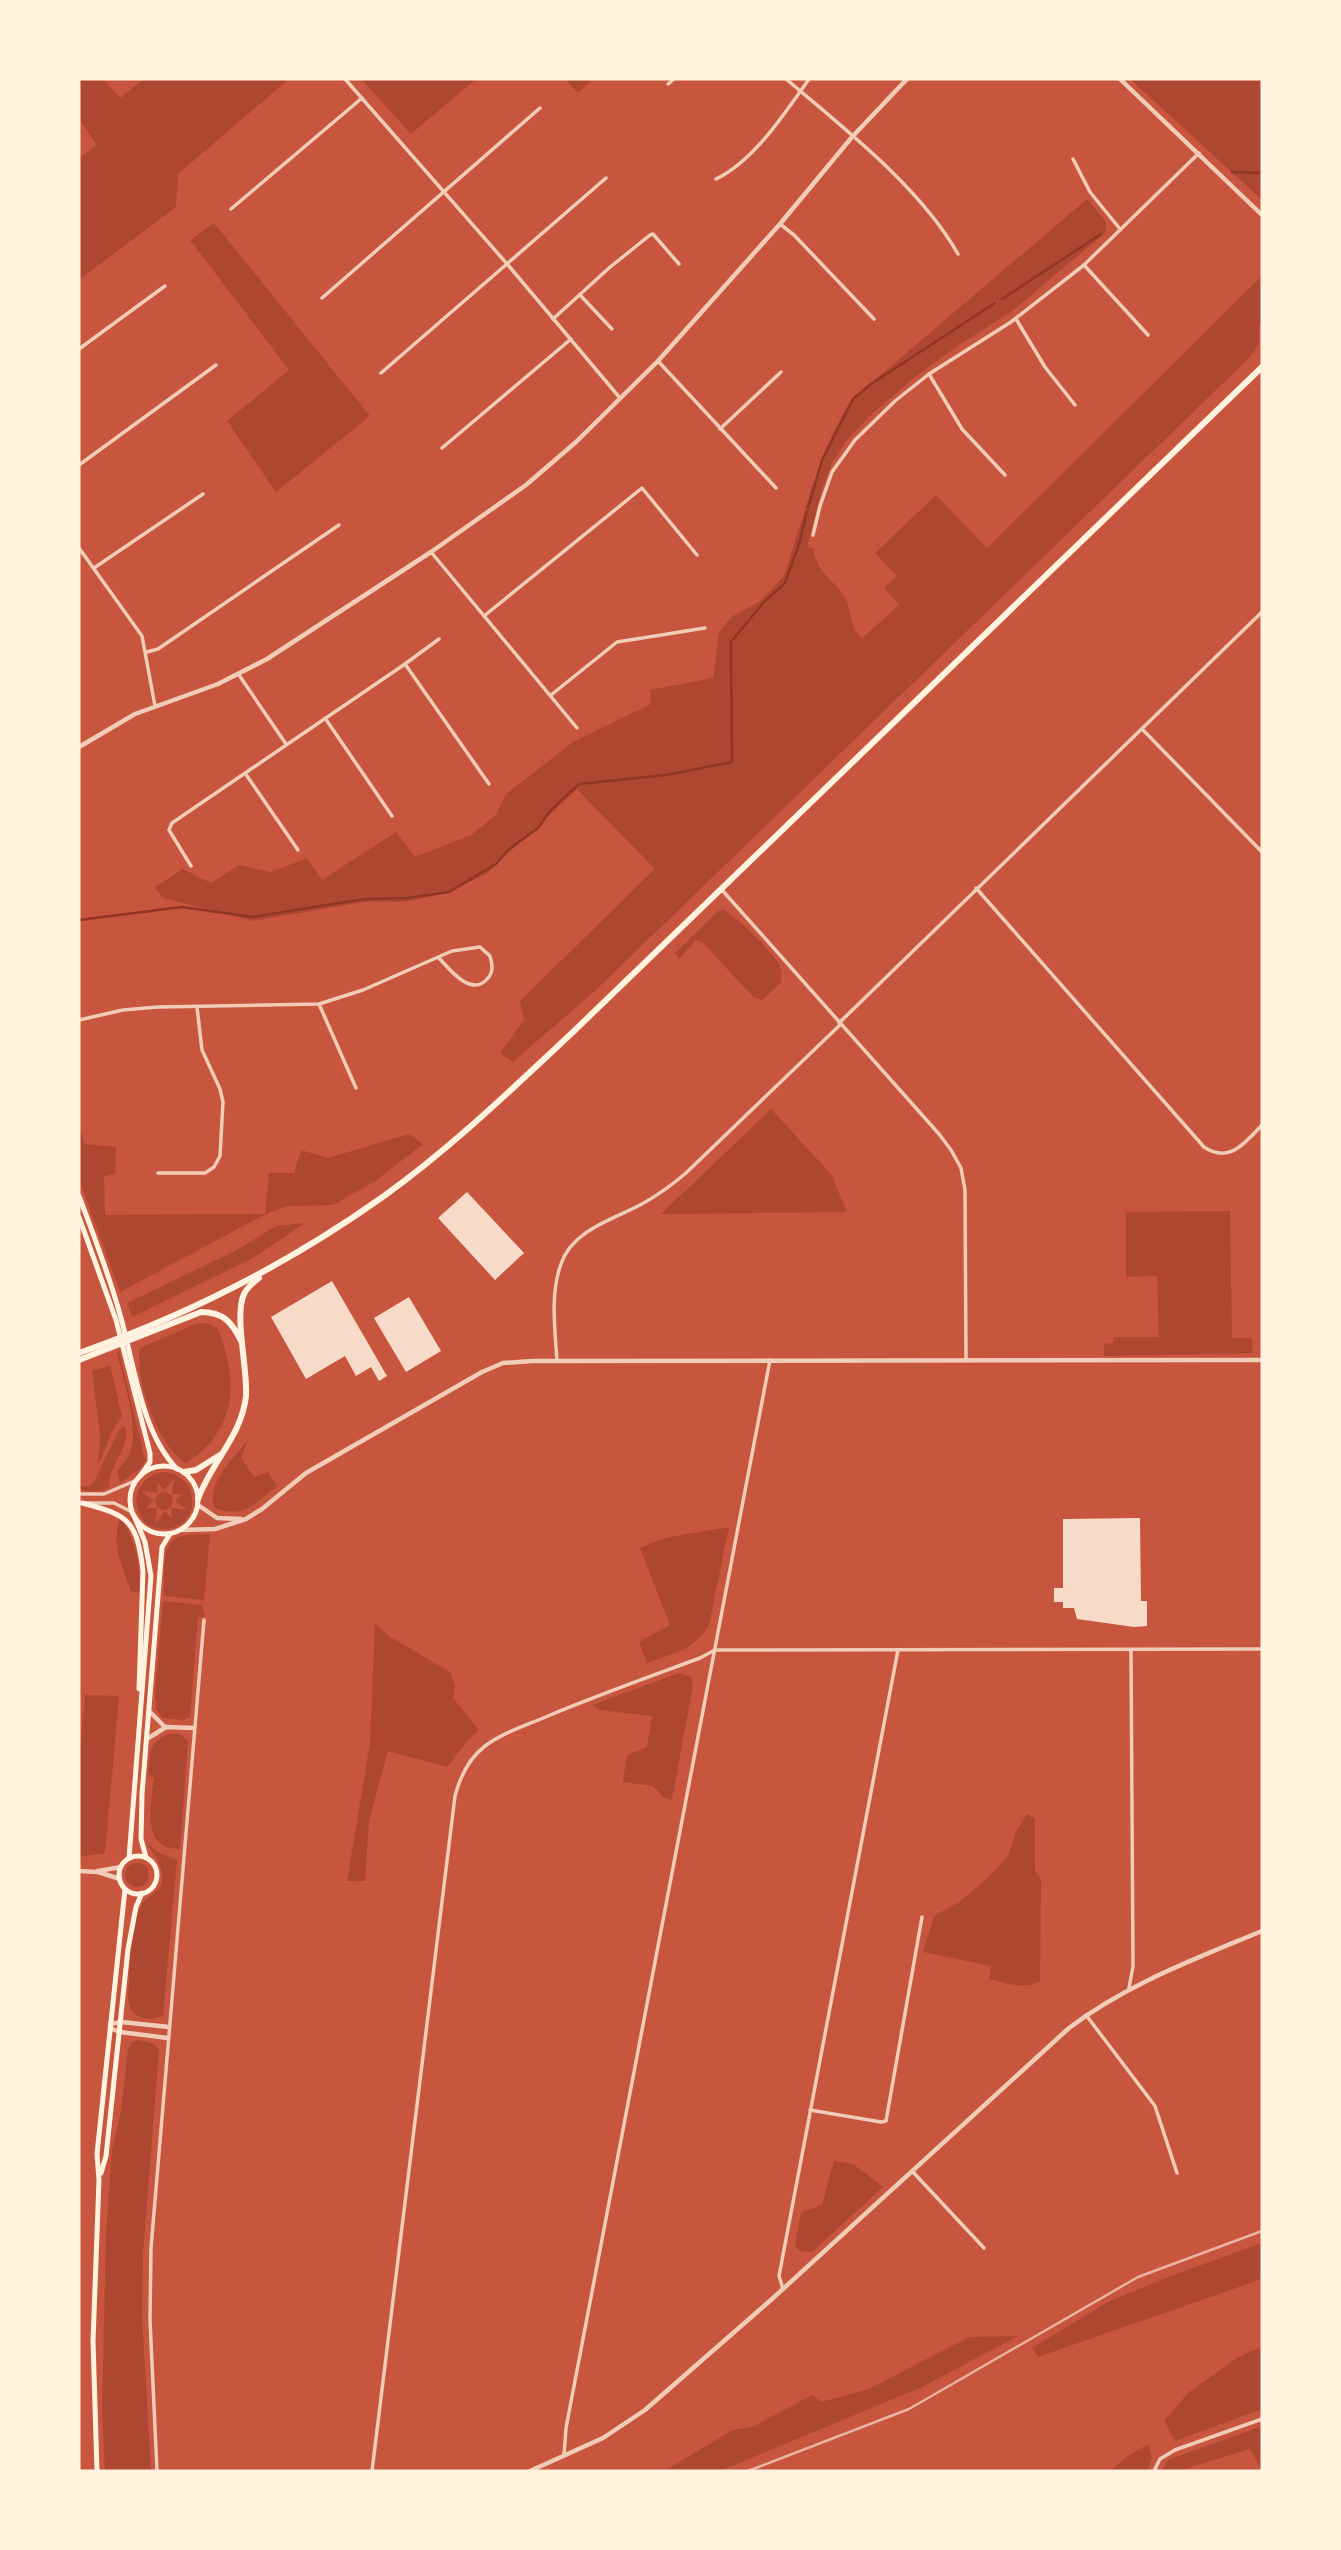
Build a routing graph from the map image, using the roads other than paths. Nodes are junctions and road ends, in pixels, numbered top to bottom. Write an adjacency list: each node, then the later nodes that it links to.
1 (345, 79): 9 (street)
2 (674, 79): 7 (street)
3 (786, 79): 8 (street)
4 (809, 79): 8 (street)
5 (907, 79): 11 (street)
6 (1120, 79): 12 (street)
7 (668, 84)
8 (800, 91): 11 (street); 15 (street)
9 (362, 98): 16 (street); 17 (street)
10 (540, 108): 16 (street)
11 (852, 137): 19 (street); 21 (street)
12 (1199, 153): 18 (street); 20 (street)
13 (1073, 159): 20 (street)
14 (606, 178): 23 (street)
15 (716, 179)
16 (444, 193): 23 (street); 27 (street)
17 (232, 209)
18 (1262, 215)
19 (780, 224): 29 (street); 35 (street)
20 (1120, 229): 24 (street)
21 (958, 254)
22 (679, 264): 26 (street)
23 (508, 265): 28 (street); 39 (street)
24 (1084, 265): 30 (street); 32 (street)
25 (165, 286): 34 (street)
26 (580, 295): 28 (street); 31 (street)
27 (322, 298)
28 (553, 319): 33 (street)
29 (874, 319)
30 (1017, 319): 40 (street); 42 (street)
31 (612, 329)
32 (1148, 335)
33 (571, 339): 41 (street); 44 (street)
34 (79, 349)
35 (658, 360): 41 (street); 43 (street)
36 (216, 365): 45 (street)
37 (1262, 367): 76 (highway)
38 (781, 372): 43 (street)
39 (381, 373)
40 (929, 374): 46 (street); 50 (street)
41 (620, 398): 52 (street)
42 (1075, 405)
43 (720, 429): 47 (street)
44 (442, 448)
45 (79, 465)
46 (1005, 475)
47 (776, 488)
48 (203, 494): 54 (street)
49 (339, 525): 59 (street)
50 (813, 535)
51 (79, 548): 54 (street)
52 (431, 552): 56 (street); 61 (street)
53 (697, 555): 56 (street)
54 (94, 568): 59 (street)
55 (1262, 612): 66 (street)
56 (484, 616): 62 (street)
57 (705, 628): 62 (street)
58 (439, 639): 60 (street)
59 (147, 652): 63 (street)
60 (405, 664): 64 (street); 70 (street)
61 (239, 674): 63 (street); 67 (street)
62 (551, 695): 65 (street)
63 (155, 706): 68 (street)
64 (325, 719): 67 (street); 71 (street)
65 (577, 728)
66 (1143, 730): 73 (street); 75 (street)
67 (286, 744): 69 (street)
68 (79, 747)
69 (245, 773): 72 (street); 74 (street)
70 (489, 784)
71 (392, 816)
72 (298, 850)
73 (1262, 852)
74 (191, 866)
75 (976, 888): 81 (street); 83 (street)
76 (720, 889): 81 (street); 87 (highway)
77 (439, 958): 77 (street); 78 (street)
78 (319, 1004): 79 (street); 82 (street)
79 (197, 1007): 80 (street); 84 (street)
80 (79, 1020)
81 (840, 1023): 92 (street); 94 (street)
82 (356, 1088)
83 (1262, 1125)
84 (158, 1173)
85 (79, 1196): 96 (main road)
86 (79, 1217): 97 (main road)
87 (265, 1271): 88 (highway); 89 (highway)
88 (142, 1334): 89 (highway); 90 (highway)
89 (242, 1343): 95 (highway)
90 (81, 1355)
91 (770, 1360): 92 (street); 94 (street); 107 (street)
92 (966, 1360): 93 (street)
93 (1262, 1360)
94 (557, 1361): 102 (street)
95 (221, 1454): 96 (highway); 99 (highway)
96 (181, 1470): 97 (main road); 99 (main road)
97 (139, 1477): 98 (street); 101 (main road)
98 (79, 1494)
99 (198, 1502): 102 (street); 103 (main road)
100 (80, 1503): 101 (street); 110 (main road)
101 (133, 1515): 104 (main road); 110 (main road)
102 (246, 1518): 103 (street)
103 (181, 1530): 104 (main road)
104 (170, 1534): 111 (main road)
105 (204, 1620): 113 (street)
106 (1262, 1649): 109 (street)
107 (715, 1650): 108 (street); 139 (street); 142 (street)
108 (898, 1650): 109 (street); 132 (street)
109 (1131, 1650): 125 (street)
110 (140, 1706): 116 (main road)
111 (149, 1712): 112 (street); 114 (main road)
112 (166, 1727): 113 (street); 114 (street)
113 (194, 1728): 129 (street)
114 (146, 1739): 115 (main road)
115 (146, 1857): 116 (main road); 122 (main road)
116 (129, 1858): 117 (main road)
117 (121, 1867): 119 (street); 120 (main road)
118 (79, 1871): 119 (street)
119 (98, 1872): 120 (street)
120 (120, 1879): 121 (main road)
121 (125, 1889): 122 (main road); 128 (main road)
122 (142, 1893): 127 (main road)
123 (922, 1917): 132 (street)
124 (1262, 1931): 125 (street)
125 (1129, 1988): 126 (street)
126 (1086, 2015): 133 (street); 134 (street)
127 (121, 2022): 128 (street); 129 (street); 130 (main road)
128 (110, 2026): 130 (street); 135 (main road)
129 (169, 2027): 131 (street)
130 (120, 2032): 131 (street); 135 (main road)
131 (168, 2038): 141 (street)
132 (810, 2110): 137 (street)
133 (912, 2171): 136 (street); 137 (street)
134 (1177, 2173)
135 (99, 2180): 140 (main road)
136 (985, 2248)
137 (783, 2289): 139 (street)
138 (1262, 2419): 144 (street)
139 (564, 2457): 143 (street)
140 (97, 2471)
141 (157, 2471)
142 (372, 2471)
143 (530, 2471)
144 (1154, 2471)

